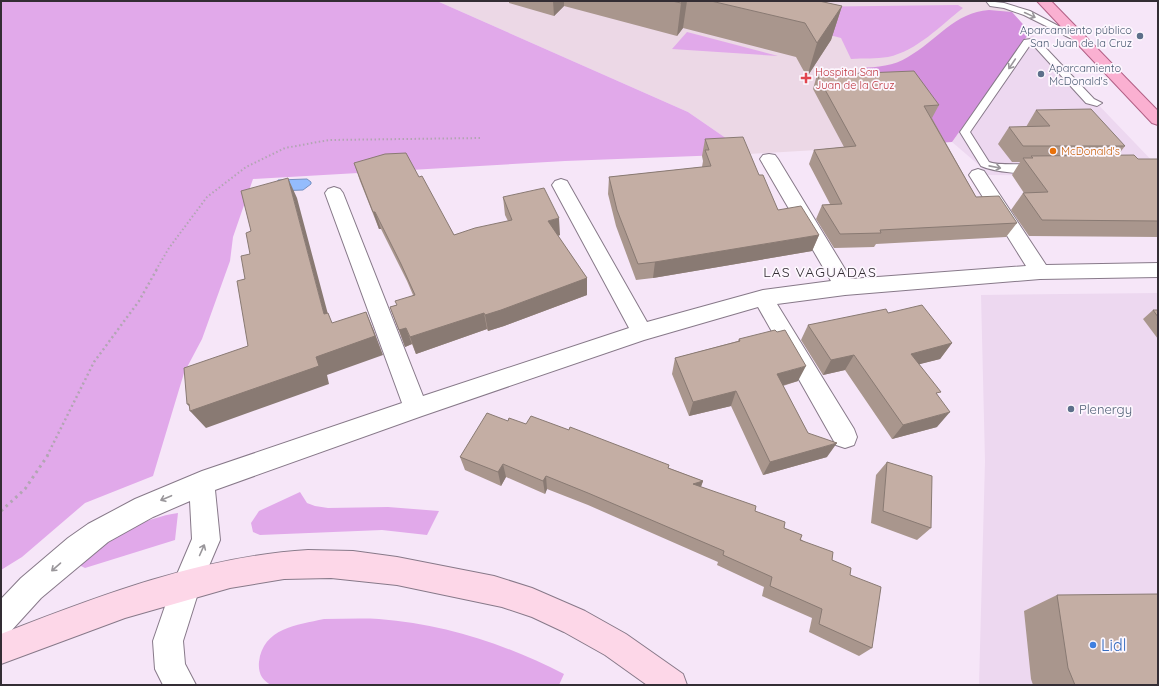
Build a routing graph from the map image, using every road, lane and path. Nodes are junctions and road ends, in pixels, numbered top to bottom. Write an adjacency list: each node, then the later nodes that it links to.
1 (990, 1): 3 (lane, one-way to 3)
2 (1044, 1): 3 (main road)
3 (1083, 41): 5 (main road)
4 (1097, 103): 8 (lane, one-way to 8)
5 (1158, 120)
6 (482, 138): 20 (path)
7 (769, 158): 14 (street)
8 (1043, 168)
9 (978, 175): 13 (street)
10 (561, 185): 16 (street)
11 (334, 193): 17 (street)
12 (1158, 270): 13 (street)
13 (1040, 272): 14 (street)
14 (845, 287): 15 (street)
15 (763, 298): 16 (street); 18 (street)
16 (642, 332): 17 (street)
17 (416, 408): 19 (street)
18 (845, 437)
19 (202, 483): 21 (street, one-way to 19); 22 (street, one-way to 22)
20 (1, 511)
21 (186, 586): 23 (street); 24 (street); 25 (street)
22 (1, 621)
23 (1, 649)
24 (181, 685)
25 (672, 685)

